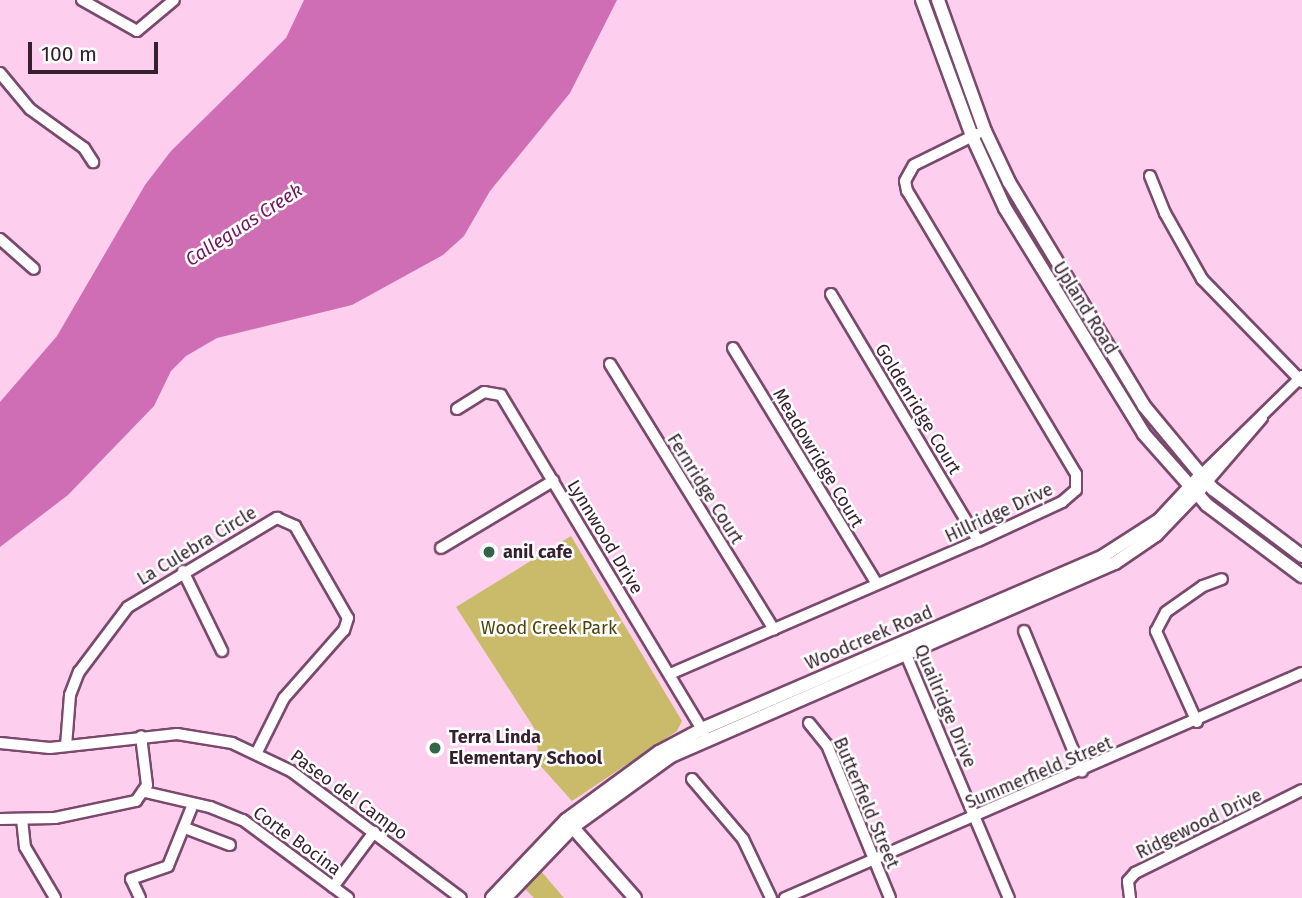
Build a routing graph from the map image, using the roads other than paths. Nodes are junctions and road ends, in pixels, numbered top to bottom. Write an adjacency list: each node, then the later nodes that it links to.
1 (82, 0): 2 (street)
2 (174, 0)
3 (922, 0): 7 (main road, Upland Road)
4 (938, 0): 6 (main road, Upland Road)
5 (0, 72): 8 (street)
6 (985, 131): 7 (street, Hillridge Drive); 17 (main road, Upland Road)
7 (972, 136): 19 (main road, Upland Road); 20 (street, Hillridge Drive)
8 (93, 162)
9 (1150, 176): 15 (street)
10 (0, 239): 11 (street)
11 (34, 269)
12 (831, 294): 20 (street, Goldenridge Court)
13 (733, 348): 26 (street, Meadowridge Court)
14 (610, 364): 27 (street, Fernridge Court)
15 (1301, 379): 17 (street, Woodcreek Road)
16 (457, 409): 18 (street, Lynnwood Drive)
17 (1203, 480): 19 (main road, Woodcreek Road); 22 (main road, Upland Road)
18 (553, 481): 21 (street); 32 (street, Lynnwood Drive)
19 (1193, 491): 24 (main road, Upland Road); 29 (main road, Woodcreek Road)
20 (978, 541): 26 (street, Hillridge Drive)
21 (441, 548)
22 (1302, 556)
23 (183, 571): 30 (street); 38 (street, La Culebra Circle); 39 (street, La Culebra Circle)
24 (1302, 576)
25 (1222, 579): 33 (street)
26 (877, 584): 27 (street, Hillridge Drive)
27 (774, 630): 32 (street, Hillridge Drive)
28 (1024, 631): 40 (street)
29 (903, 648): 35 (main road, Woodcreek Road); 46 (street, Quailridge Drive)
30 (222, 651)
31 (1302, 673): 33 (street, Summerfield Street)
32 (670, 674): 35 (street, Lynnwood Drive)
33 (1197, 722): 40 (street, Summerfield Street)
34 (809, 723): 52 (street, Butterfield Street)
35 (704, 733): 48 (main road, Woodcreek Road)
36 (141, 736): 38 (street, Paseo del Campo); 39 (street, Paseo del Campo); 43 (street)
37 (0, 743): 38 (street, Paseo del Campo)
38 (66, 746)
39 (257, 752): 50 (street, Paseo del Campo)
40 (1082, 772): 46 (street, Summerfield Street)
41 (692, 779): 61 (street)
42 (1302, 790): 65 (street, Ridgewood Drive)
43 (145, 792): 44 (street, Corte Bocina); 47 (street)
44 (193, 804): 49 (street); 53 (street, Corte Bocina)
45 (0, 818): 47 (street)
46 (974, 818): 52 (street, Summerfield Street); 64 (street, Quailridge Drive)
47 (22, 819): 54 (street)
48 (570, 824): 58 (main road, Woodcreek Road); 59 (main road, Woodcreek Road); 60 (main road)
49 (185, 828): 51 (street); 55 (street)
50 (374, 832): 53 (street); 57 (street, Paseo del Campo)
51 (229, 845)
52 (874, 860): 62 (street, Summerfield Street); 63 (street, Butterfield Street)
53 (333, 887): 56 (street, Corte Bocina)
54 (55, 898)
55 (140, 898)
56 (348, 898)
57 (461, 898)
58 (492, 898)
59 (505, 898)
60 (635, 898)
61 (771, 898)
62 (785, 898)
63 (890, 898)
64 (1009, 898)
65 (1130, 898)

